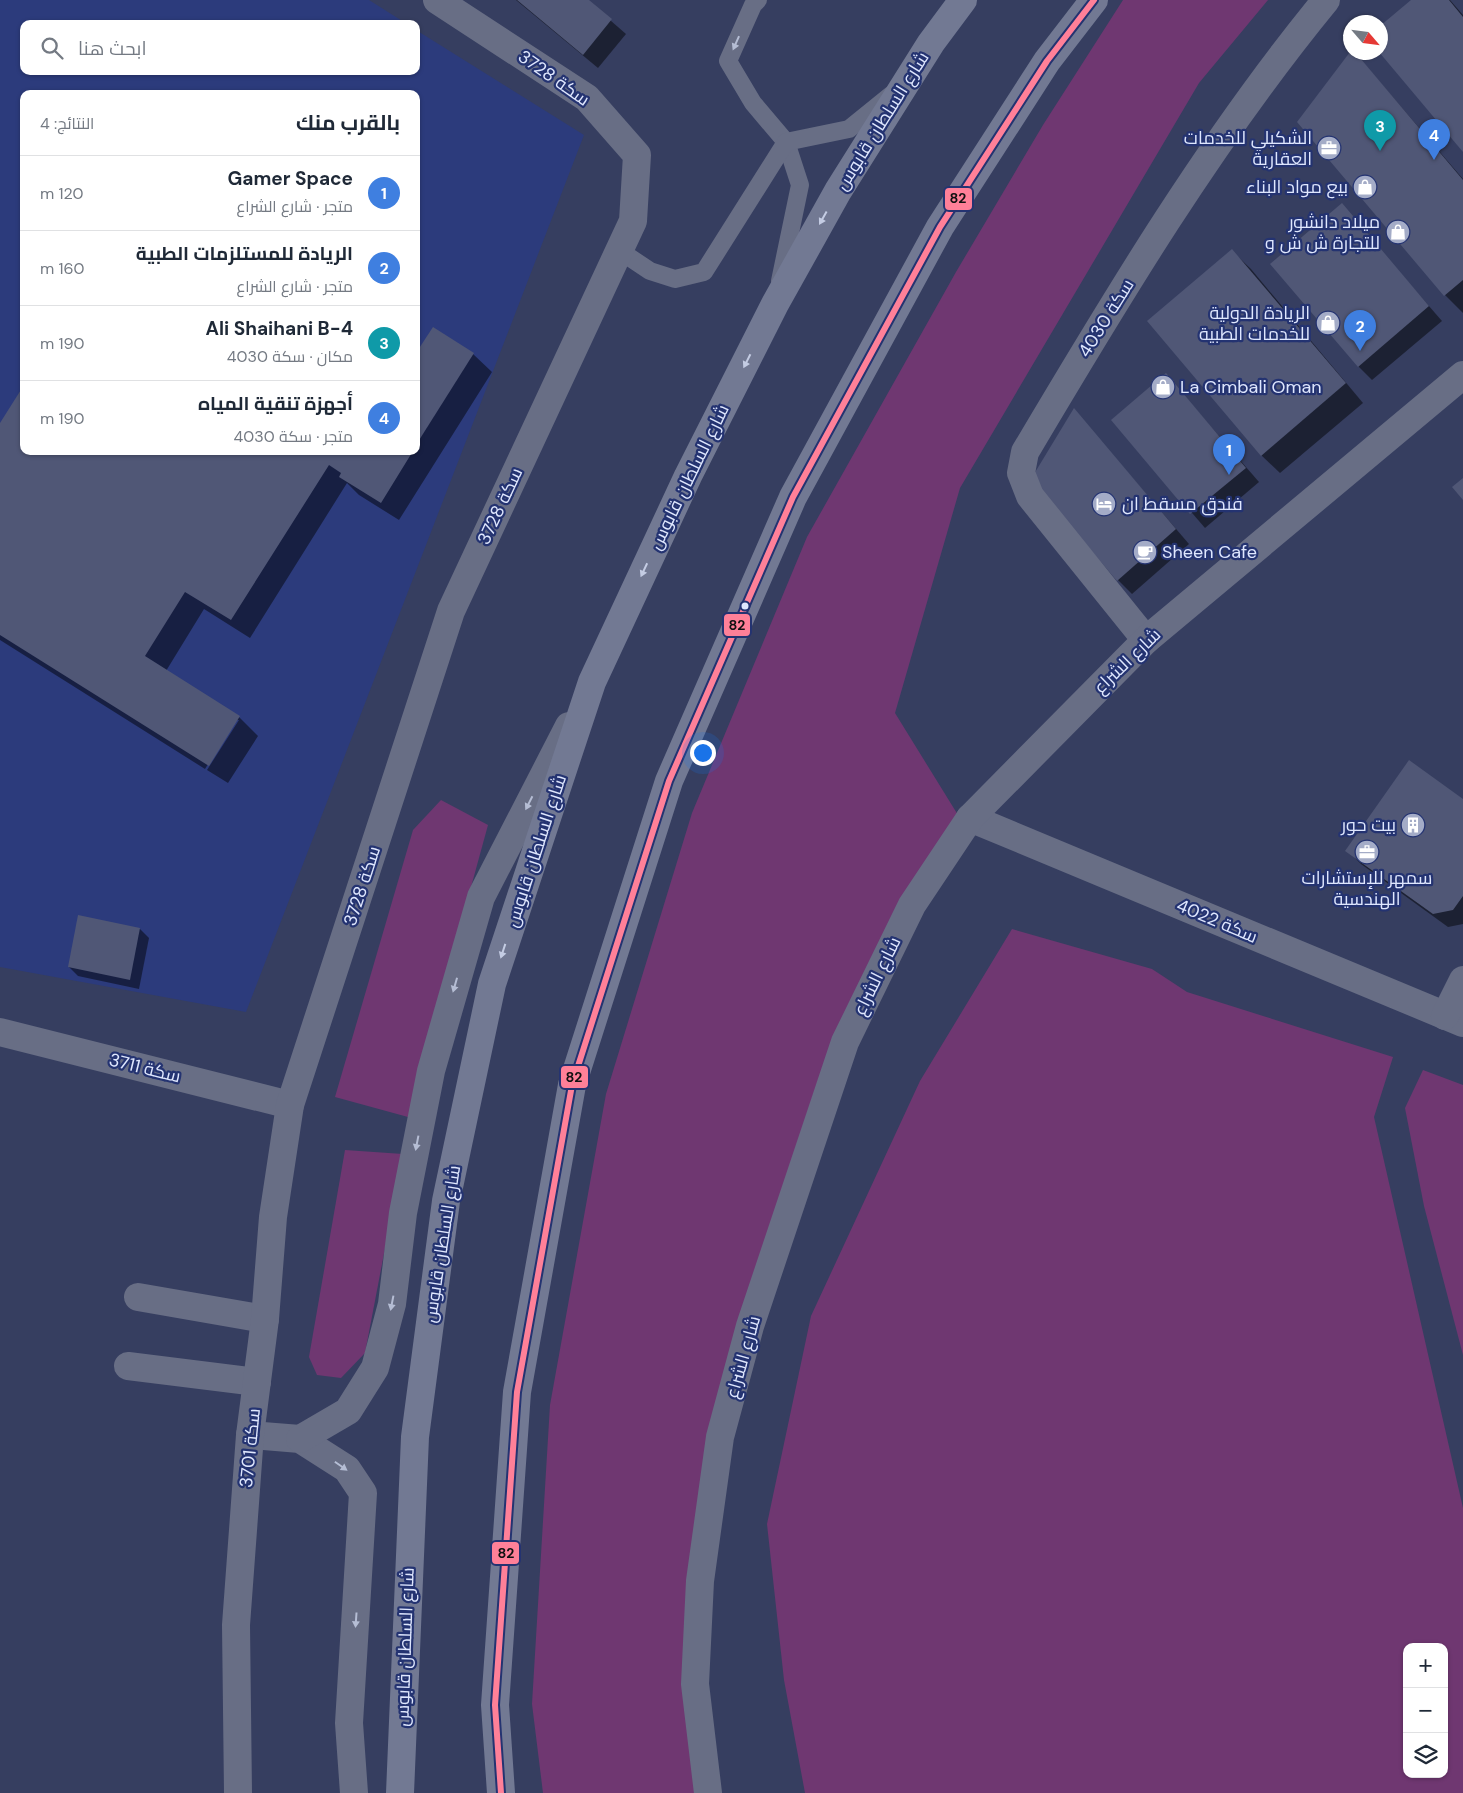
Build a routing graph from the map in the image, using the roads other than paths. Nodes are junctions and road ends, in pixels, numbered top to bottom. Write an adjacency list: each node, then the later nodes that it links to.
1 (437, 0): 8 (street, سكة 3728)
2 (758, 0): 7 (lane, one-way to 7)
3 (963, 0): 6 (highway, شارع السلطان قابوس)
4 (1094, 0): 27 (highway)
5 (1326, 0): 11 (street, سكة 4030)
6 (906, 82): 7 (lane); 9 (highway, شارع السلطان قابوس, one-way to 9)
7 (786, 142): 8 (lane); 9 (lane)
8 (620, 251): 17 (street, سكة 3728)
9 (775, 304): 12 (highway, شارع السلطان قابوس, one-way to 12)
10 (1463, 375): 11 (street, شارع الشراع)
11 (1146, 640): 13 (street, شارع الشراع)
12 (592, 682): 23 (street, one-way to 23); 26 (highway, شارع السلطان قابوس, one-way to 26)
13 (970, 818): 15 (street, سكة 4022); 28 (street, شارع الشراع)
14 (1463, 980): 15 (street)
15 (1454, 1020)
16 (0, 1032): 17 (street, سكة 3711)
17 (290, 1105): 19 (street, سكة 3701)
18 (138, 1297): 19 (street)
19 (265, 1319): 21 (street, سكة 3701)
20 (128, 1366): 21 (street)
21 (257, 1382): 22 (street, سكة 3701)
22 (250, 1435): 23 (street); 24 (street, سكة 3701)
23 (300, 1439): 25 (street, one-way to 25)
24 (238, 1793)
25 (354, 1793)
26 (400, 1793)
27 (501, 1793)
28 (708, 1793)

